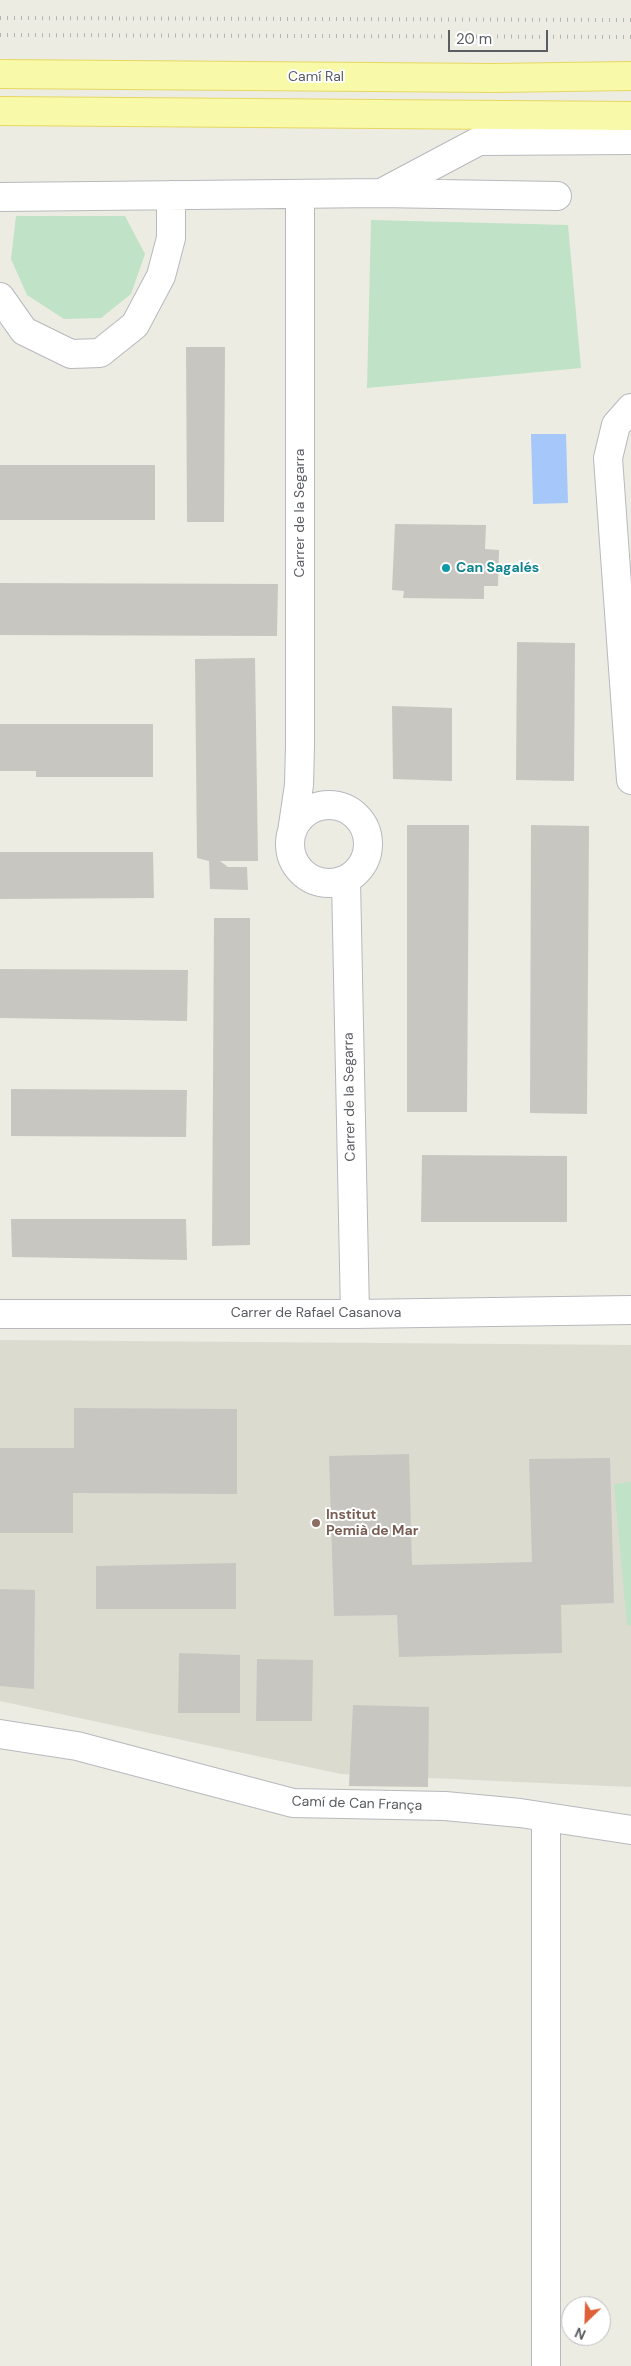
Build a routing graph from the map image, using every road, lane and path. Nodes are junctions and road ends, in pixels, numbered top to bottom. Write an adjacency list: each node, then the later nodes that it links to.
1 (0, 74): 2 (main road, Camí Ral)
2 (631, 76)
3 (0, 111): 4 (main road)
4 (631, 116)
5 (631, 140): 7 (street)
6 (300, 194): 7 (street); 8 (street); 14 (street, Carrer de la Segarra)
7 (380, 194): 9 (street)
8 (171, 195): 10 (street); 11 (street)
9 (557, 196)
10 (0, 197)
11 (0, 296)
12 (631, 408): 13 (street)
13 (631, 780)
14 (292, 832): 15 (street, Carrer de la Segarra); 15 (street)
15 (346, 880): 18 (street, Carrer de la Segarra)
16 (631, 1310): 18 (street, Carrer de Rafael Casanova)
17 (0, 1314): 18 (street, Carrer de Rafael Casanova)
18 (355, 1314)
19 (0, 1734): 20 (street, Camí de Can França)
20 (546, 1817): 21 (street, Camí de Can França); 22 (street)
21 (631, 1830)
22 (546, 2366)

